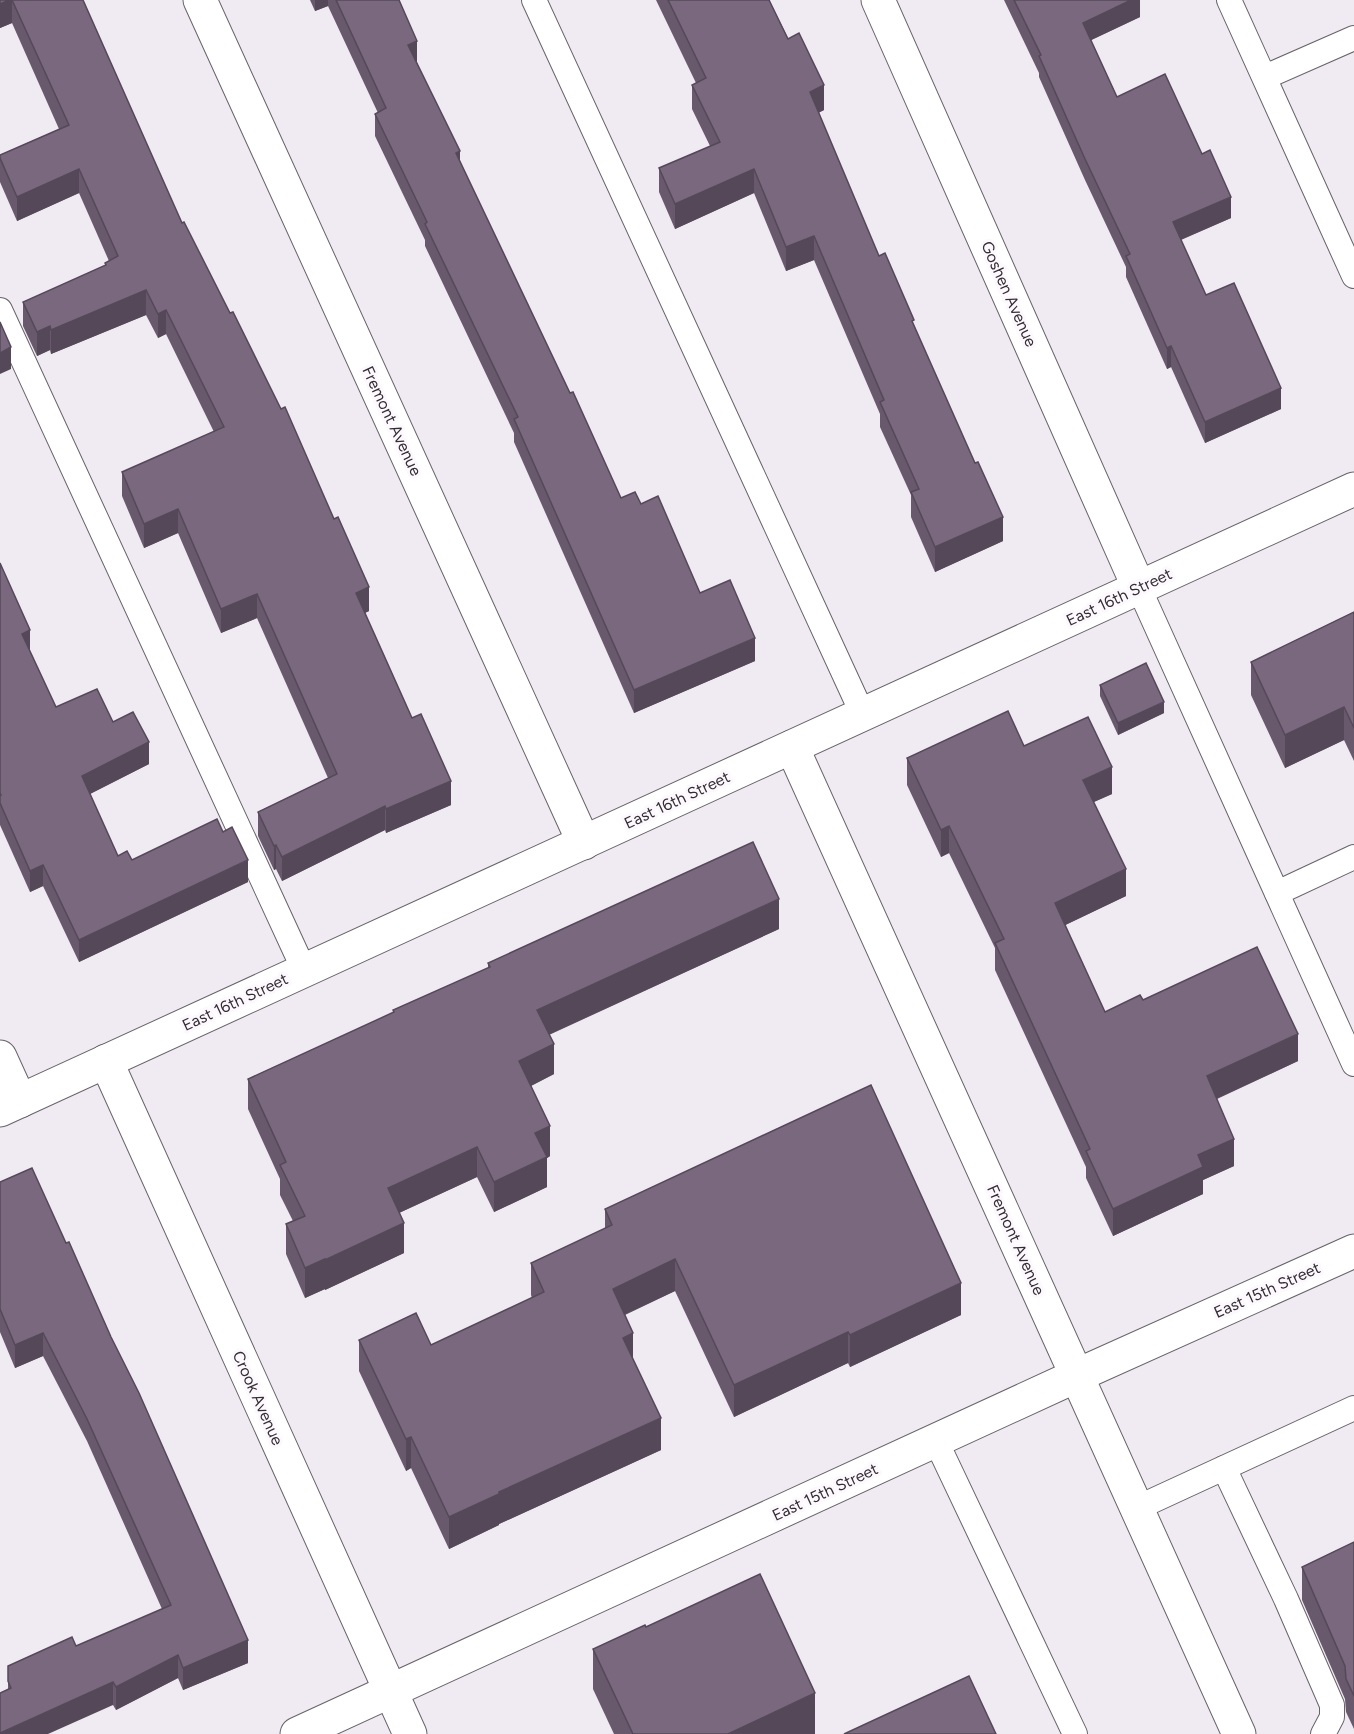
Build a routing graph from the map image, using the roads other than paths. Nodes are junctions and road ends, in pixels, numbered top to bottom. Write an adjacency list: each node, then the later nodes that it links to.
1 (200, 0): 13 (street, Fremont Avenue)
2 (534, 0): 11 (lane)
3 (878, 0): 10 (street, Goshen Avenue)
4 (1229, 0): 6 (lane)
5 (1354, 38): 6 (lane)
6 (1264, 77): 7 (lane)
7 (1354, 276)
8 (0, 310): 16 (lane)
9 (1354, 489): 10 (street, East 16th Street)
10 (1139, 588): 11 (street, East 16th Street); 15 (lane)
11 (863, 715): 12 (street, East 16th Street)
12 (792, 747): 13 (street, East 16th Street); 22 (street, Fremont Avenue)
13 (584, 843): 16 (street, East 16th Street)
14 (1354, 857): 15 (lane)
15 (1276, 893): 19 (lane)
16 (304, 970): 18 (street, East 16th Street)
17 (0, 1057): 20 (street)
18 (106, 1061): 20 (street, East 16th Street); 27 (street, Crook Avenue)
19 (1354, 1064)
20 (10, 1105)
21 (1354, 1251): 22 (street, East 15th Street)
22 (1078, 1375): 24 (street, East 15th Street); 26 (street, Fremont Avenue)
23 (1354, 1408): 25 (lane)
24 (936, 1441): 27 (street, East 15th Street); 31 (lane)
25 (1224, 1468): 26 (lane); 32 (lane)
26 (1137, 1508): 28 (street, Fremont Avenue)
27 (391, 1691): 29 (street, East 15th Street); 30 (street, Crook Avenue)
28 (1237, 1733)
29 (297, 1734)
30 (410, 1734)
31 (1075, 1734)
32 (1323, 1734)

